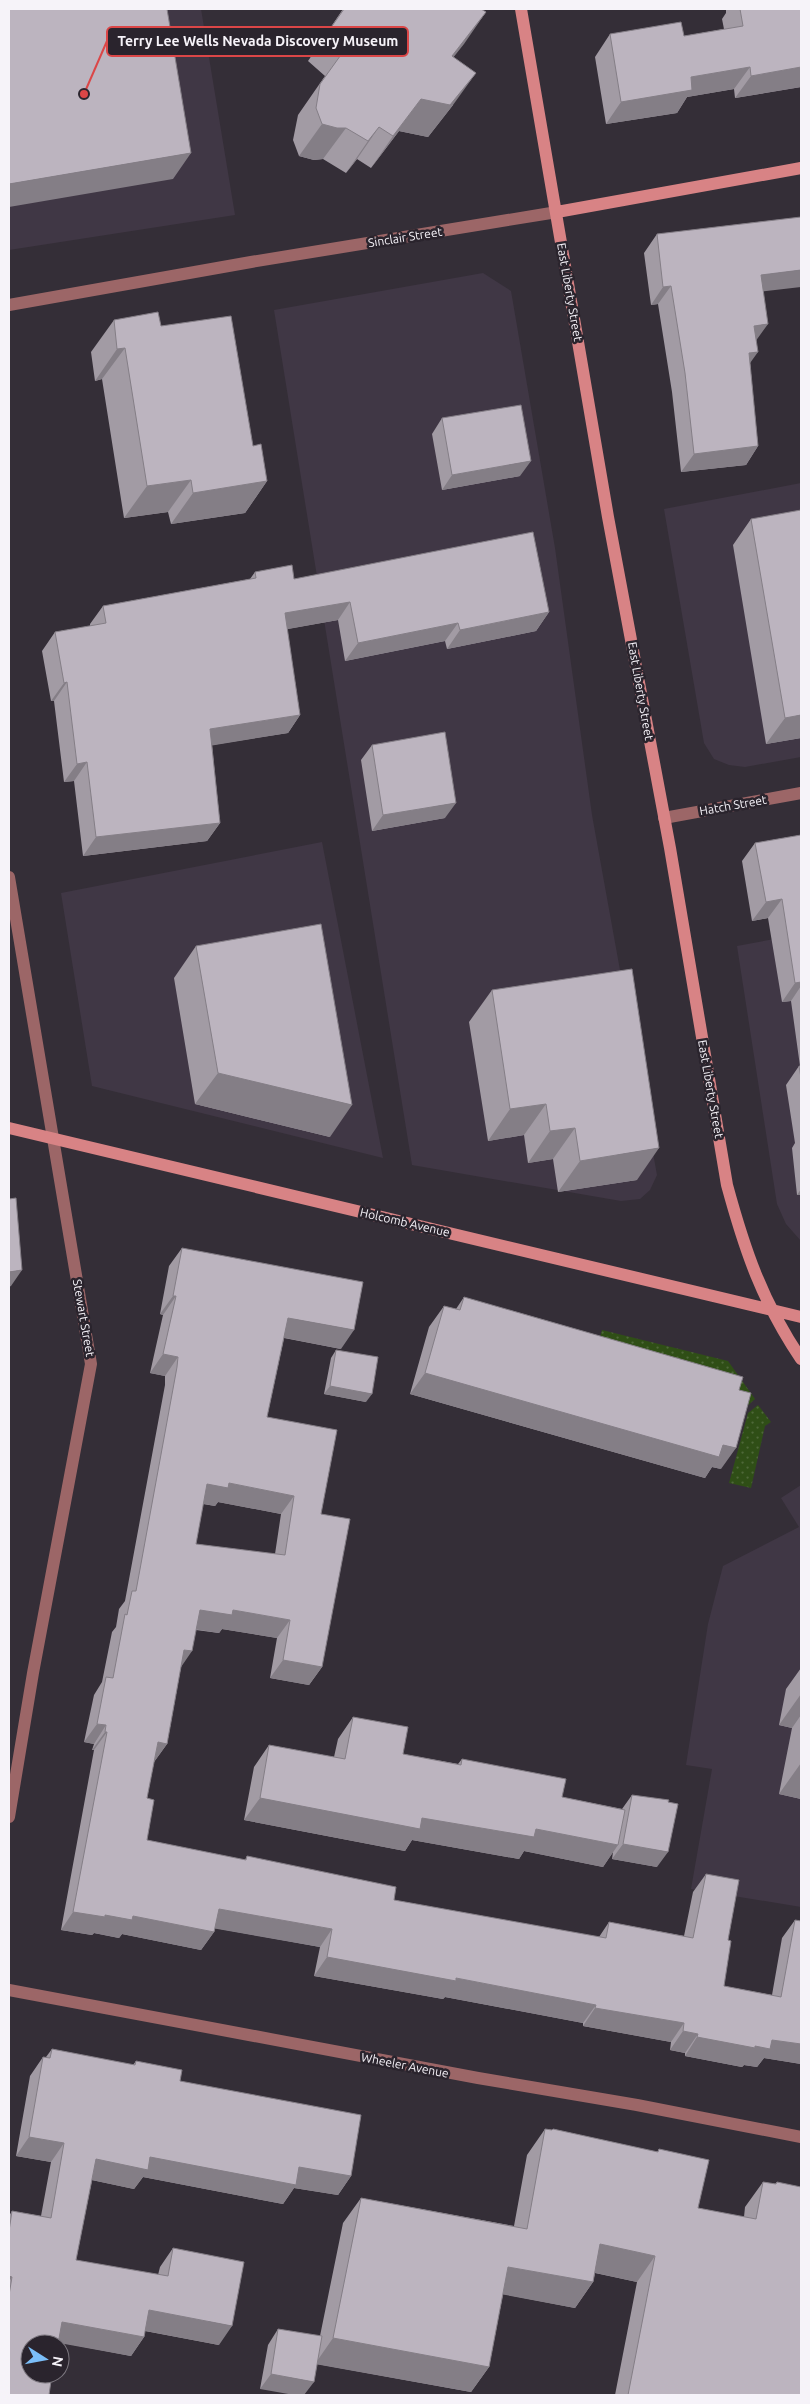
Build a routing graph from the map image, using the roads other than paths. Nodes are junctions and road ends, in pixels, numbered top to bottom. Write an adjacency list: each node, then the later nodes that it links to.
1 (521, 9): 3 (main road, East Liberty Street)
2 (801, 168): 3 (main road, Sinclair Street)
3 (557, 212): 4 (street, Sinclair Street); 6 (main road, East Liberty Street)
4 (9, 305)
5 (801, 792): 6 (street, Hatch Street)
6 (664, 818): 10 (main road, East Liberty Street)
7 (9, 877): 9 (street, Stewart Street)
8 (9, 1128): 9 (main road, Holcomb Avenue)
9 (54, 1139): 10 (main road, Holcomb Avenue); 13 (street, Stewart Street)
10 (772, 1310): 11 (main road, Holcomb Avenue); 12 (main road, East Liberty Street)
11 (801, 1317)
12 (801, 1359)
13 (9, 1817)
14 (9, 1990): 15 (street, Wheeler Avenue)
15 (801, 2137)

